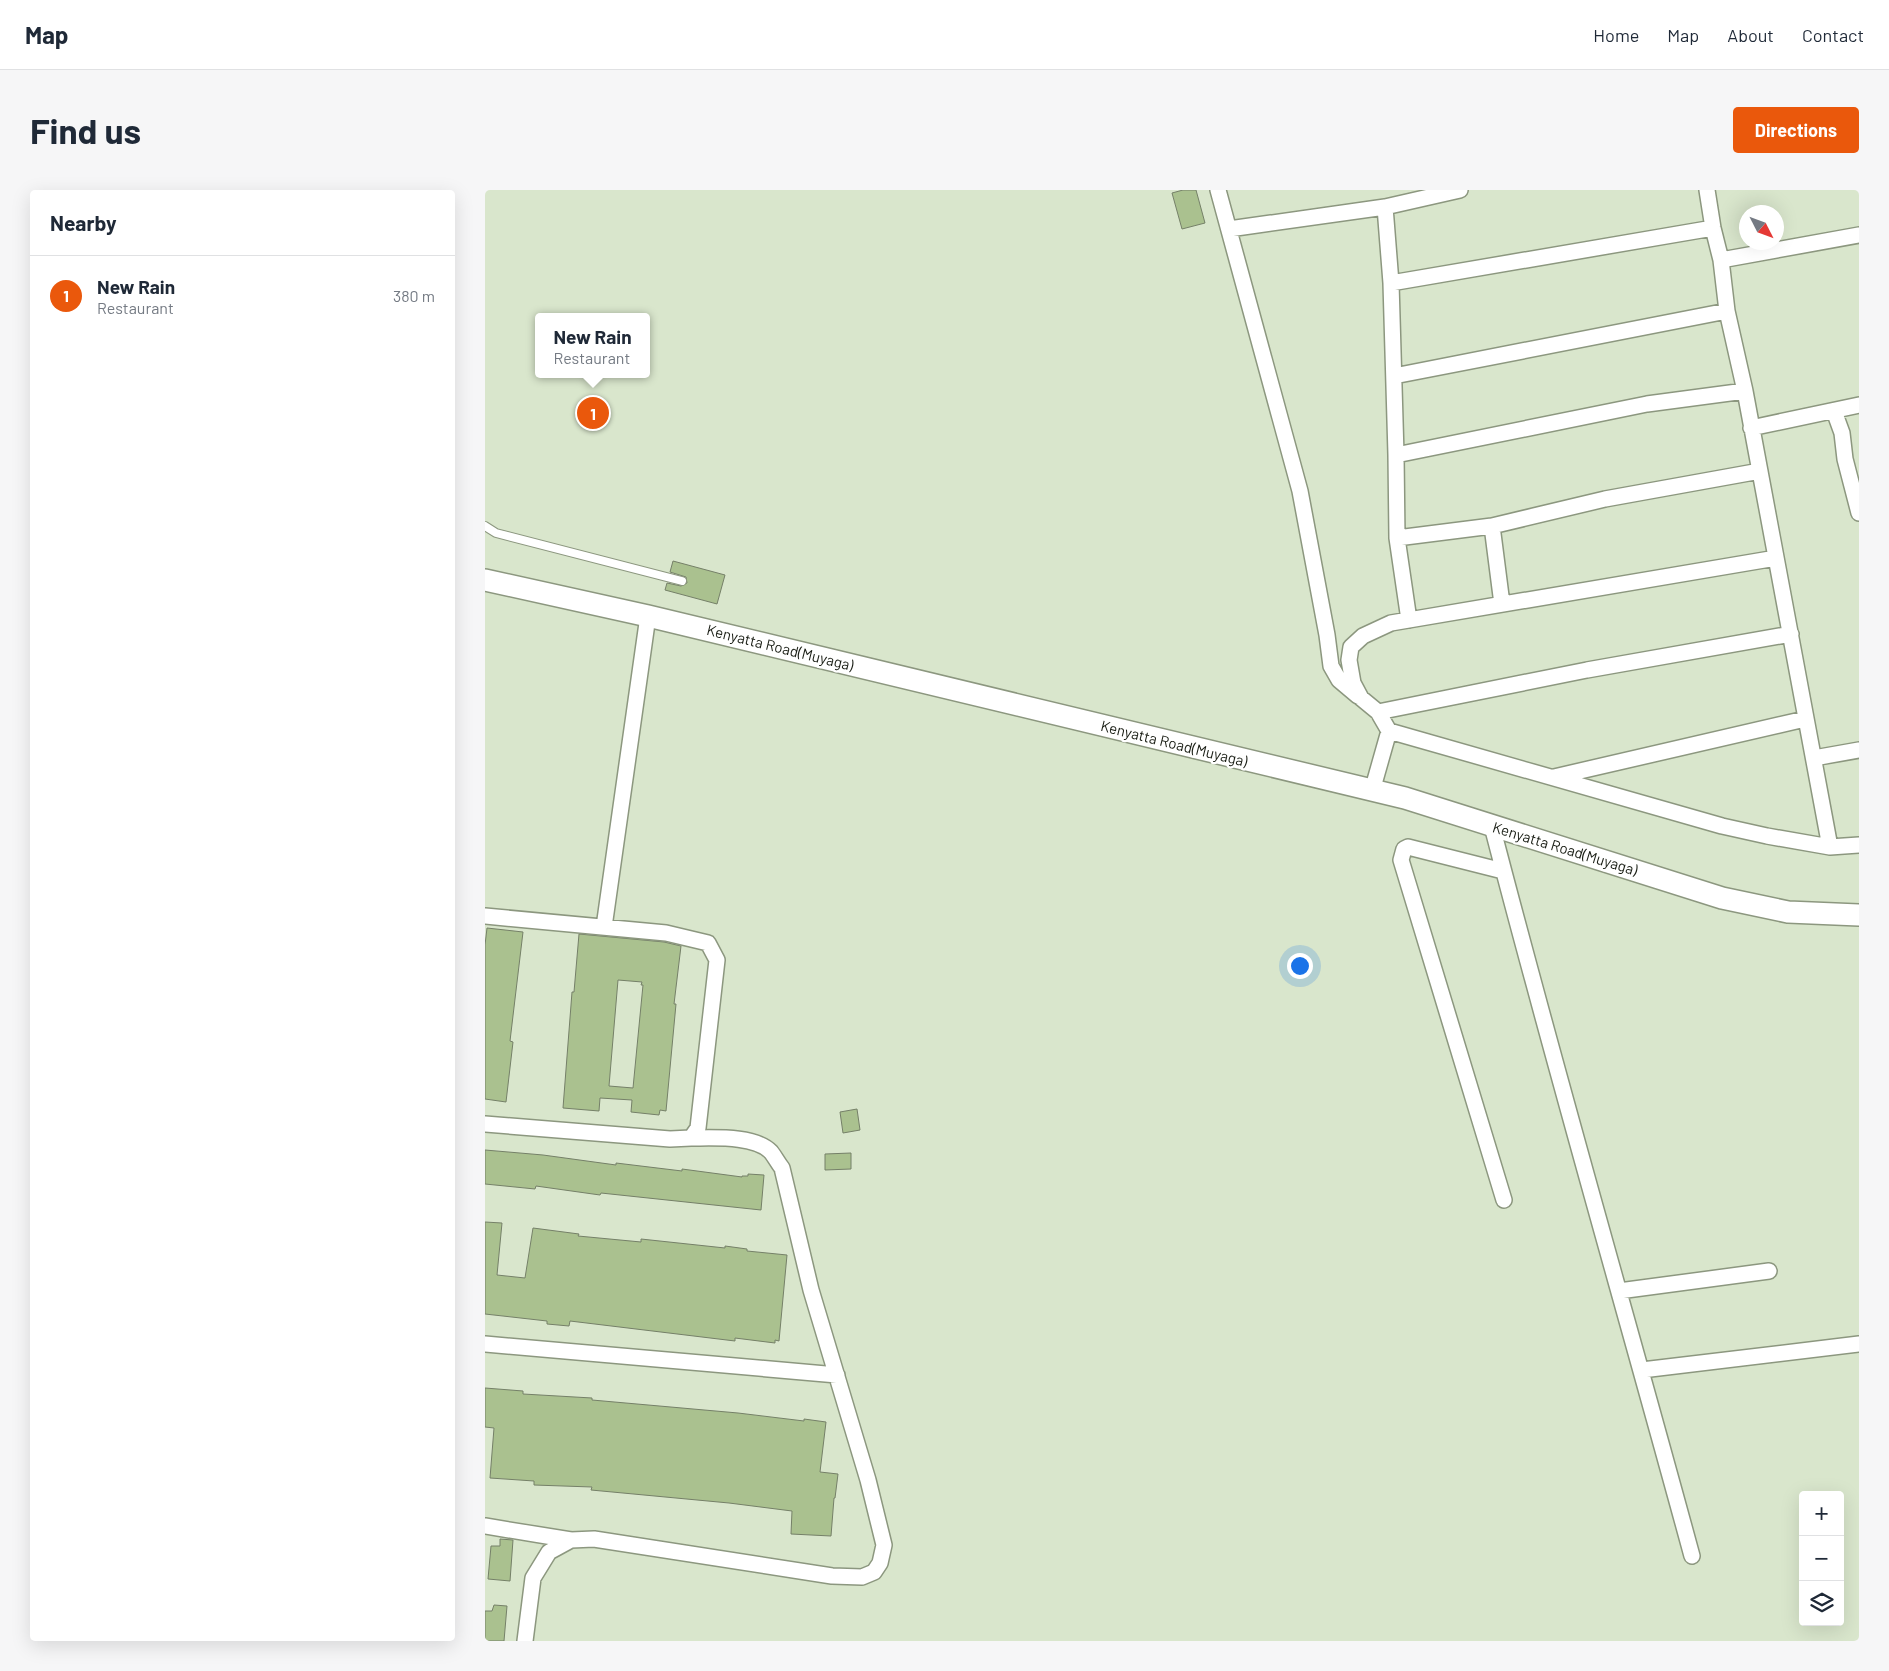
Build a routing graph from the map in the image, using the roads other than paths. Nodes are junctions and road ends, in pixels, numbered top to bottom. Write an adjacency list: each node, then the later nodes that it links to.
1 (1218, 190): 6 (street)
2 (1460, 190): 4 (street)
3 (1707, 190): 5 (street)
4 (1385, 207): 6 (street); 9 (street)
5 (1713, 228): 8 (street); 9 (street)
6 (1229, 229): 29 (street)
7 (1859, 235): 8 (street)
8 (1721, 260): 10 (street)
9 (1391, 283): 11 (street)
10 (1727, 311): 11 (street); 12 (street)
11 (1394, 376): 16 (street)
12 (1745, 391): 15 (street); 16 (street)
13 (1859, 406): 14 (street)
14 (1834, 411): 15 (street); 18 (street)
15 (1751, 428): 17 (street)
16 (1397, 455): 21 (street)
17 (1760, 472): 20 (street); 22 (street)
18 (1859, 513)
19 (485, 526): 24 (lane)
20 (1493, 526): 21 (street); 25 (street)
21 (1397, 538): 27 (street)
22 (1776, 558): 25 (street); 28 (street)
23 (485, 580): 26 (main road, Kenyatta Road(Muyaga))
24 (682, 581)
25 (1502, 604): 27 (street)
26 (648, 616): 36 (main road, Kenyatta Road(Muyaga)); 43 (street)
27 (1409, 620): 29 (street)
28 (1791, 634): 30 (street); 31 (street)
29 (1361, 698): 30 (street)
30 (1378, 712): 32 (street)
31 (1805, 719): 34 (street); 35 (street)
32 (1389, 731): 35 (street); 36 (street)
33 (1859, 750): 34 (street)
34 (1814, 758): 39 (street)
35 (1551, 778): 39 (street)
36 (1371, 791): 37 (main road, Kenyatta Road(Muyaga))
37 (1492, 826): 40 (street); 41 (main road, Kenyatta Road(Muyaga))
38 (1859, 845): 39 (street)
39 (1830, 847)
40 (1503, 871): 46 (street); 48 (street)
41 (1859, 915)
42 (485, 916): 43 (street)
43 (604, 927): 45 (street)
44 (485, 1124): 45 (street)
45 (691, 1138): 52 (street)
46 (1504, 1200)
47 (1769, 1271): 48 (street)
48 (1619, 1291): 51 (street)
49 (485, 1344): 52 (street)
50 (1859, 1344): 51 (street)
51 (1642, 1370): 55 (street)
52 (837, 1376): 54 (street)
53 (485, 1526): 54 (street)
54 (571, 1540): 56 (street)
55 (1692, 1556)
56 (525, 1641)

